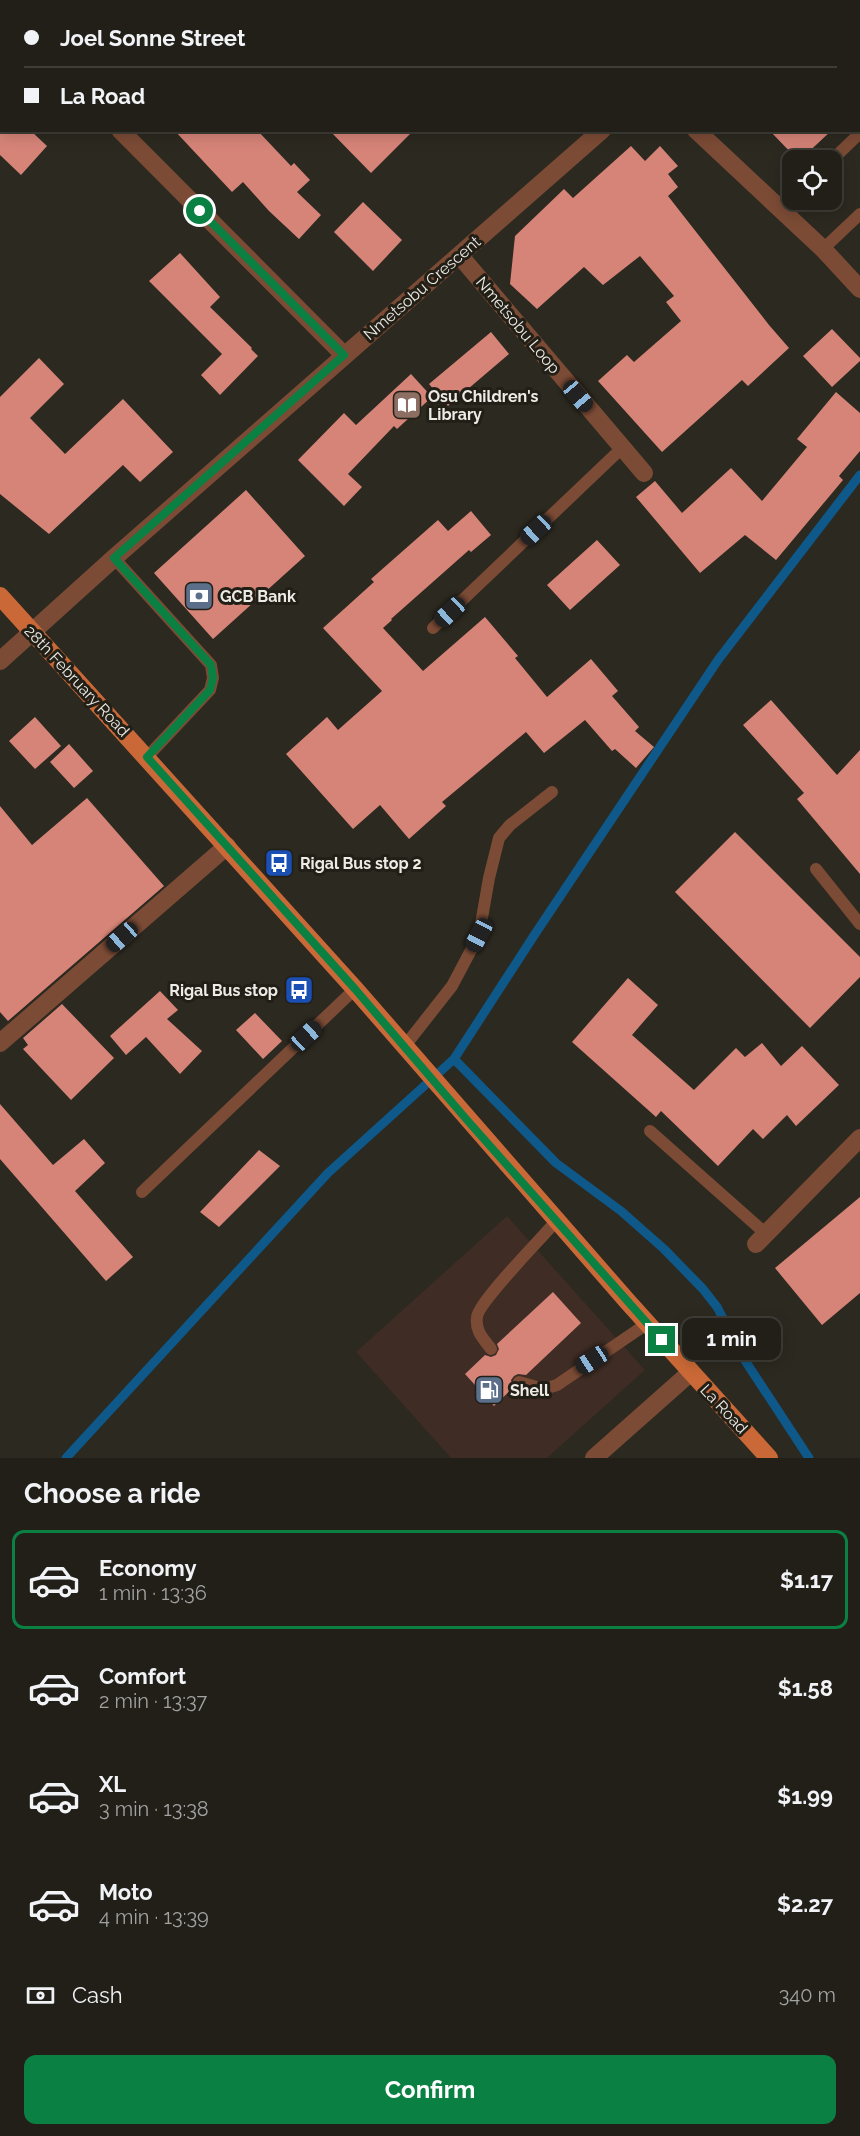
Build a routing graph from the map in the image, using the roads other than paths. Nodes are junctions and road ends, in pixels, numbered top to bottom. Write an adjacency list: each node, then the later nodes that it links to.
1 (122, 132): 12 (street)
2 (600, 132): 10 (street, Nmetsobu Crescent)
3 (698, 132): 6 (street)
4 (860, 133): 5 (lane)
5 (842, 150)
6 (782, 200)
7 (792, 210): 9 (street)
8 (860, 214): 9 (lane)
9 (823, 249): 11 (street)
10 (460, 256): 12 (street, Nmetsobu Crescent); 13 (street, Nmetsobu Loop)
11 (860, 289)
12 (344, 355): 15 (street, Nmetsobu Crescent)
13 (622, 448): 14 (street, Nmetsobu Loop); 17 (lane)
14 (644, 472)
15 (114, 558): 18 (street, Nmetsobu Crescent); 20 (lane)
16 (0, 596): 18 (main road, 28th February Road)
17 (433, 628)
18 (32, 633): 19 (street, Nmetsobu Crescent); 20 (main road, 28th February Road)
19 (0, 662)
20 (147, 757): 22 (main road, 28th February Road)
21 (552, 792): 27 (lane)
22 (227, 846): 25 (main road, 28th February Road); 26 (street)
23 (816, 869): 24 (lane)
24 (860, 924)
25 (355, 989): 27 (main road, 28th February Road); 31 (lane)
26 (0, 1043)
27 (404, 1047): 28 (main road, 28th February Road)
28 (418, 1062): 32 (main road, La Road)
29 (650, 1131): 33 (lane)
30 (860, 1138): 33 (street)
31 (142, 1192)
32 (557, 1220): 34 (main road, La Road); 35 (lane)
33 (761, 1239)
34 (648, 1323): 36 (main road, La Road); 37 (lane)
35 (491, 1349)
36 (691, 1372): 38 (street); 39 (main road, La Road)
37 (519, 1382)
38 (594, 1458)
39 (769, 1458)

